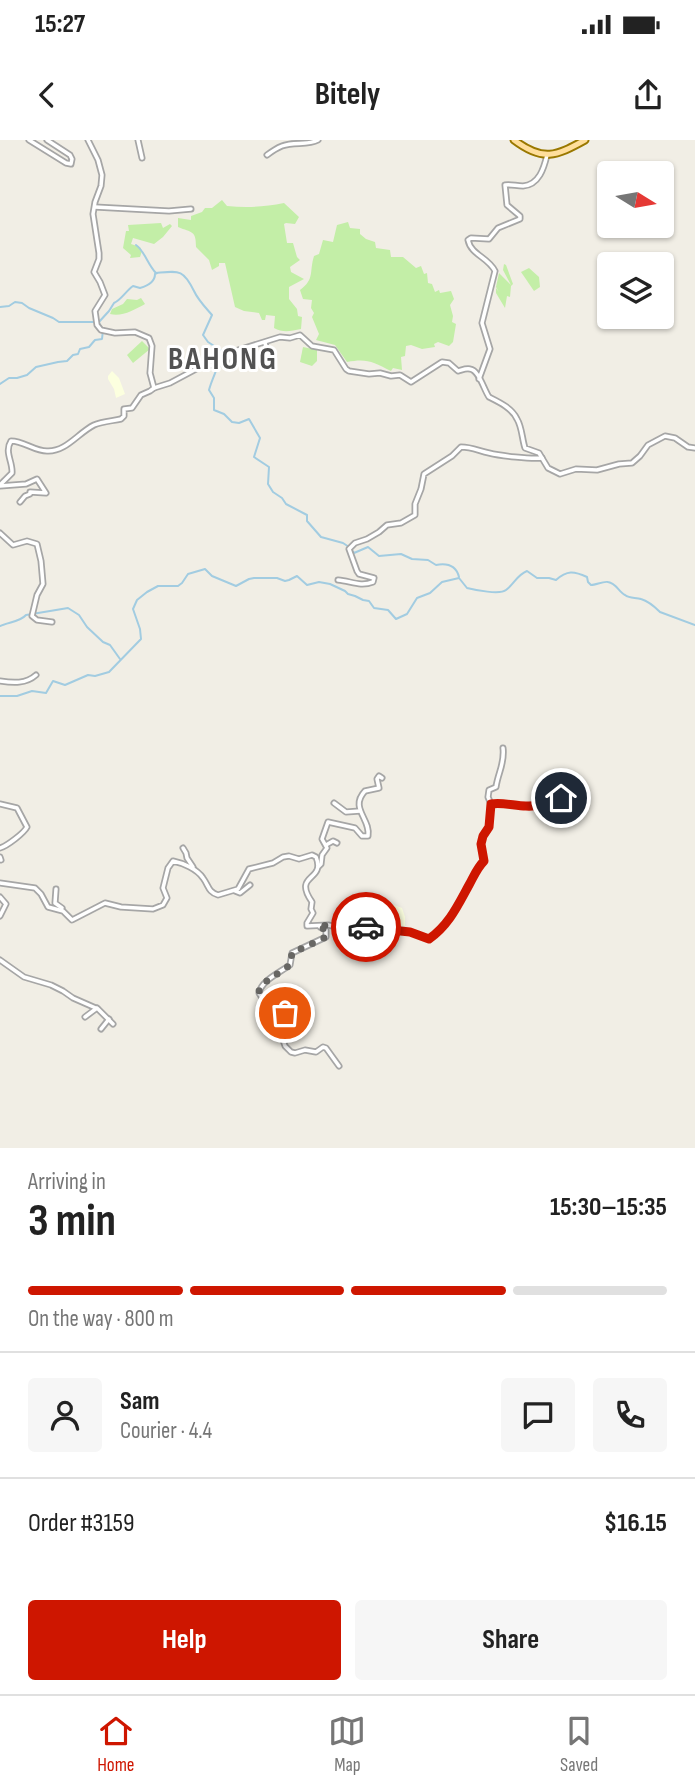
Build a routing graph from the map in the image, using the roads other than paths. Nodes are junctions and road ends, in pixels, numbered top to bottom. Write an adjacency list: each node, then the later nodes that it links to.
1 (29, 140): 2 (street)
2 (47, 140)
3 (88, 140): 11 (street)
4 (138, 140): 10 (street)
5 (318, 140): 8 (street)
6 (514, 140): 9 (main road)
7 (585, 140): 9 (main road)
8 (267, 155)
9 (547, 155): 15 (street)
10 (142, 158)
11 (94, 207): 12 (street); 16 (street)
12 (191, 209)
13 (265, 342): 14 (street); 15 (street); 16 (street)
14 (269, 358)
15 (479, 379): 18 (street)
16 (153, 388): 19 (street)
17 (695, 448): 18 (street)
18 (542, 458): 22 (street)
19 (1, 483): 20 (street)
20 (20, 502)
21 (0, 533): 23 (street)
22 (338, 580)
23 (52, 622)
24 (36, 675): 25 (street)
25 (0, 681)
26 (503, 748): 31 (street)
27 (382, 778): 32 (street)
28 (579, 791): 31 (street)
29 (334, 803): 32 (street)
30 (0, 804): 35 (street)
31 (491, 804): 46 (street)
32 (360, 811): 34 (street)
33 (337, 843): 34 (street)
34 (326, 845): 37 (street)
35 (0, 848)
36 (183, 848): 38 (street)
37 (318, 867): 42 (street); 46 (street)
38 (194, 869): 42 (street); 44 (street)
39 (0, 883): 44 (street)
40 (250, 885): 42 (street)
41 (56, 889): 44 (street)
42 (235, 891)
43 (0, 897): 45 (street)
44 (64, 911)
45 (0, 916)
46 (318, 926): 52 (street)
47 (0, 960): 48 (street)
48 (97, 1008): 50 (street); 51 (street)
49 (295, 1012): 52 (street)
50 (85, 1017)
51 (109, 1019): 53 (street); 54 (street)
52 (275, 1020): 55 (street); 56 (street)
53 (113, 1024)
54 (101, 1030)
55 (268, 1031)
56 (339, 1066)

